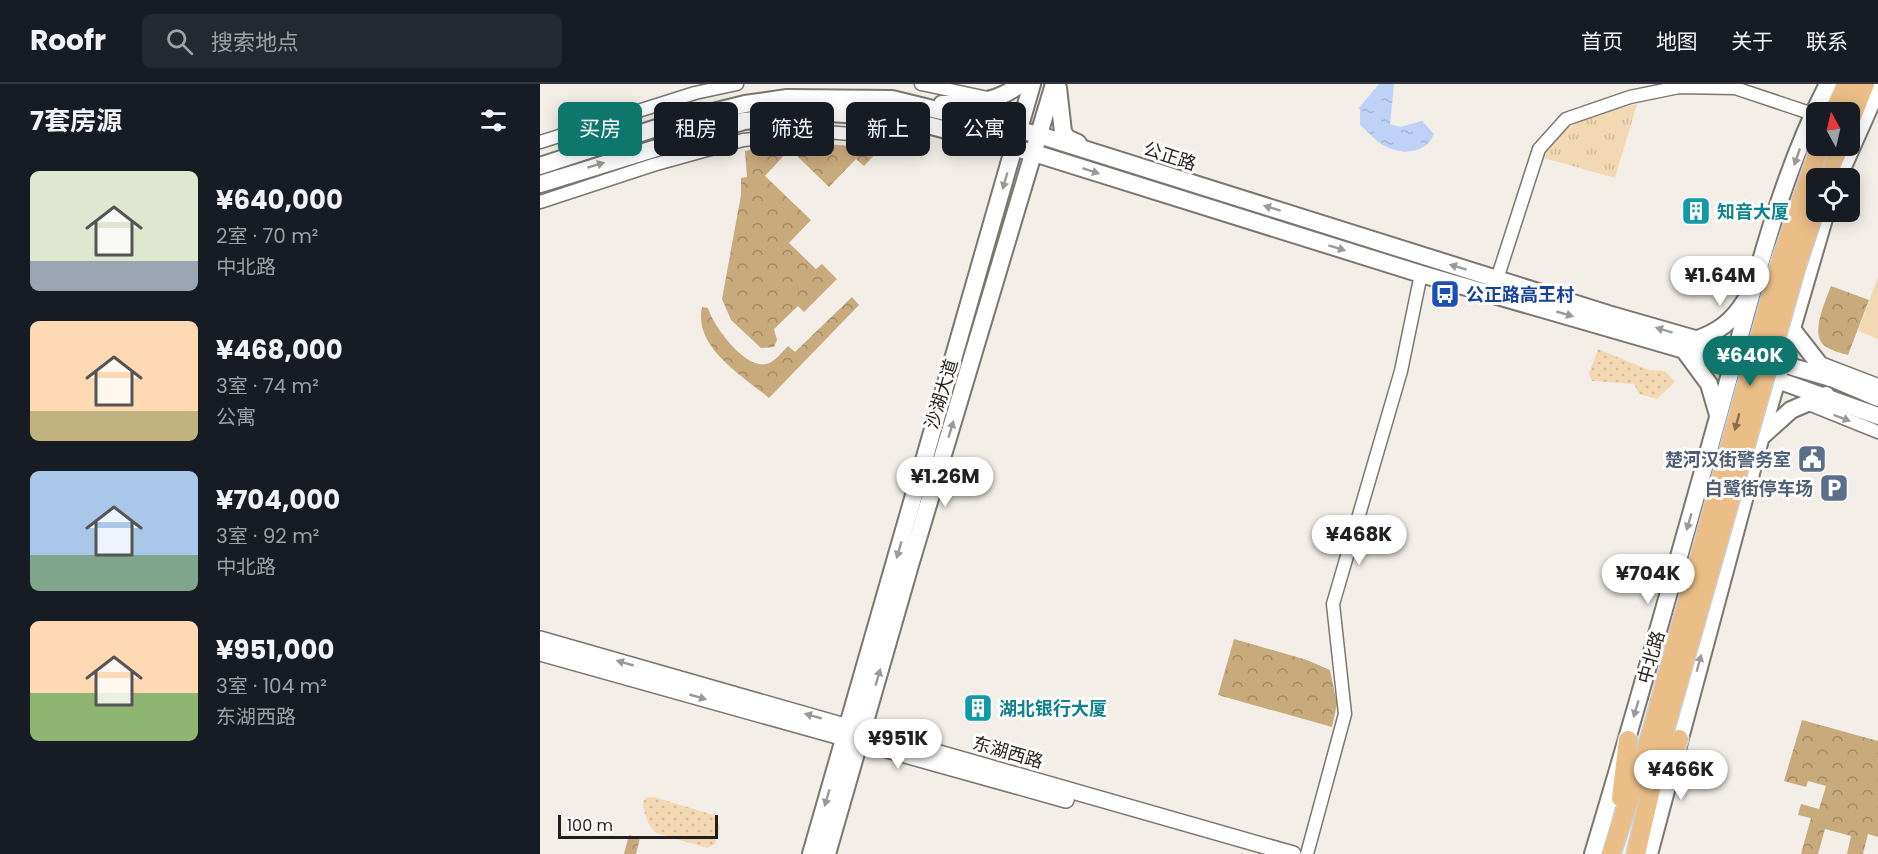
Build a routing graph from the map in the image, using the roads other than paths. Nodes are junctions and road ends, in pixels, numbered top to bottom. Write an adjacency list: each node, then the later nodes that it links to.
1 (737, 84): 23 (street)
2 (921, 84): 10 (street)
3 (1020, 84): 10 (main road)
4 (1032, 84): 15 (main road, 沙湖大道)
5 (1056, 84): 22 (main road, 沙湖大道); 28 (main road)
6 (1828, 84): 12 (main road, 中北路)
7 (1846, 84): 13 (main road)
8 (1865, 84): 17 (main road)
9 (1878, 87): 17 (main road)
10 (995, 99): 14 (main road)
11 (901, 102): 29 (main road, 公正路)
12 (1819, 102)
13 (1838, 102)
14 (930, 104)
15 (1026, 104)
16 (1806, 112): 36 (street)
17 (1864, 119): 30 (main road)
18 (932, 124): 19 (main road, 公正路); 31 (main road, 公正路, one-way to 18); 32 (street)
19 (942, 127)
20 (1026, 132): 22 (main road, 公正路)
21 (1806, 134): 37 (main road, 中北路, one-way to 37)
22 (1039, 135): 25 (main road, 沙湖大道); 28 (main road, 公正路)
23 (540, 144): 29 (street)
24 (1026, 151): 25 (main road, 公正路)
25 (1034, 153): 35 (main road, 公正路, one-way to 35); 54 (main road, 沙湖大道, one-way to 25)
26 (1012, 156): 54 (main road, 沙湖大道, one-way to 54)
27 (1818, 156): 55 (main road, 中北路, one-way to 55, bridge)
28 (1114, 159): 36 (main road, 公正路, one-way to 28)
29 (543, 165)
30 (1842, 168)
31 (540, 184)
32 (540, 202)
33 (1811, 222): 55 (main road, 中北路, bridge)
34 (1823, 222): 38 (main road, 中北路)
35 (1421, 274): 39 (main road, 公正路, one-way to 39); 63 (street)
36 (1497, 279): 39 (main road, 公正路, one-way to 36)
37 (1753, 288): 39 (main road); 40 (main road, 中北路)
38 (1791, 328): 41 (main road); 42 (main road, 中北路)
39 (1690, 345): 40 (main road, 公正路); 48 (main road)
40 (1734, 358): 42 (main road, 公正路); 48 (main road, 中北路)
41 (1816, 362): 43 (main road); 44 (street)
42 (1779, 371): 43 (main road); 45 (main road); 51 (main road, 中北路)
43 (1831, 378): 46 (main road)
44 (1878, 385)
45 (1826, 395): 47 (main road); 49 (main road)
46 (1878, 398)
47 (1806, 403): 50 (street, one-way to 50); 51 (main road)
48 (1719, 416): 56 (main road, 中北路, one-way to 56)
49 (1878, 416)
50 (1878, 432)
51 (1761, 437): 55 (main road, 中北路, one-way to 51)
52 (540, 639): 54 (street, 东湖西路, one-way to 52)
53 (540, 653): 54 (street, 东湖西路, one-way to 54)
54 (854, 734): 59 (main road, 沙湖大道, one-way to 59); 60 (main road, 沙湖大道); 61 (street, 东湖西路); 62 (street, 东湖西路)
55 (1665, 735): 57 (main road, 中北路); 58 (main road, 中北路); 66 (main road, 中北路)
56 (1628, 740): 57 (main road); 64 (main road, 中北路)
57 (1617, 832): 65 (main road, 中北路)
58 (1638, 846)
59 (811, 854)
60 (827, 854)
61 (1264, 854)
62 (1293, 854)
63 (1307, 854)
64 (1593, 854)
65 (1611, 854)
66 (1649, 854)

